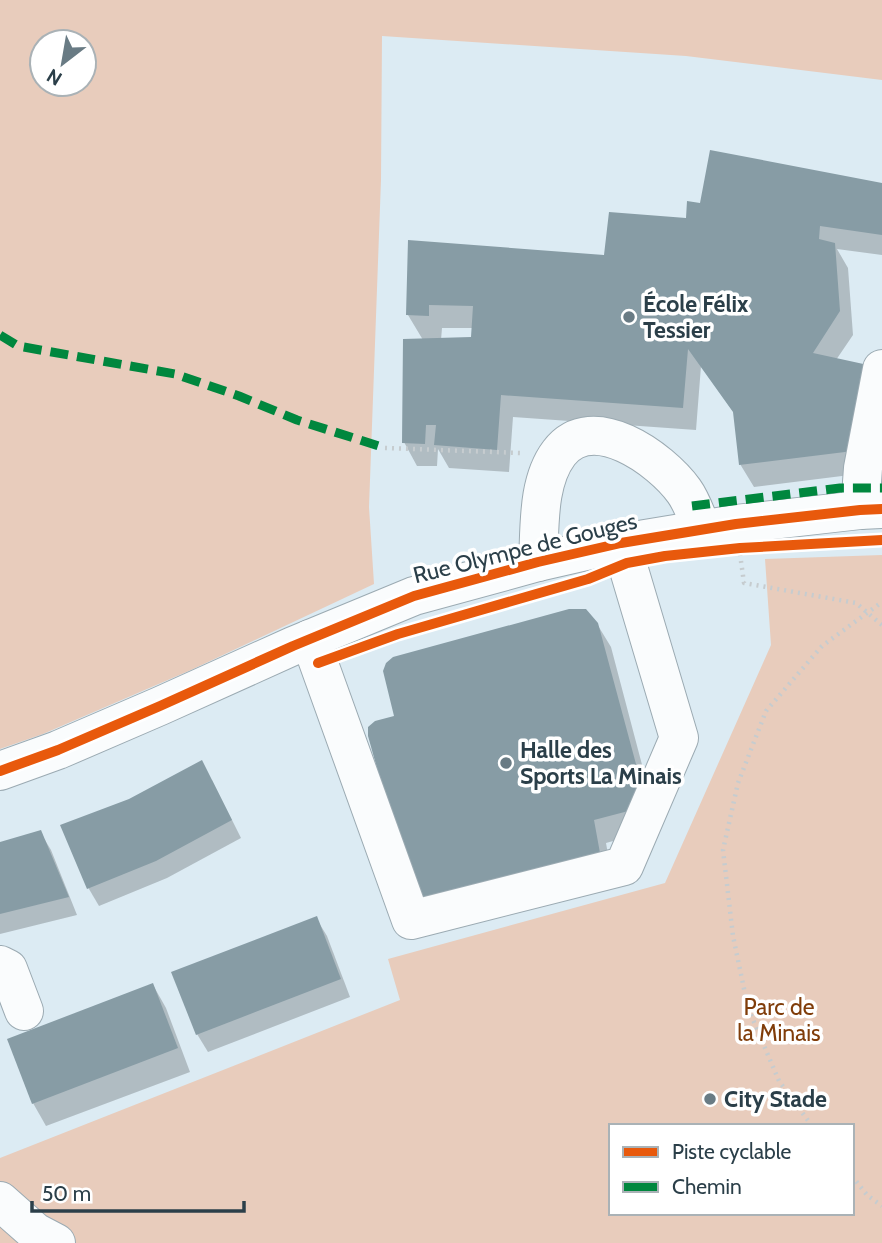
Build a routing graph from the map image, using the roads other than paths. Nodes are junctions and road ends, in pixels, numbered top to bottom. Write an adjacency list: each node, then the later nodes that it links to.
1 (882, 369): 2 (street)
2 (871, 510): 3 (street, Rue Olympe de Gouges)
3 (719, 527): 4 (street, Rue Olympe de Gouges); 5 (street)
4 (621, 544): 5 (street, Rue Olympe de Gouges); 6 (street)
5 (538, 562): 6 (street, Rue Olympe de Gouges)
6 (310, 639): 7 (street, Rue Olympe de Gouges)
7 (0, 771)
8 (0, 965): 9 (street)
9 (24, 1012)
10 (0, 1201): 11 (street)
11 (56, 1243)

